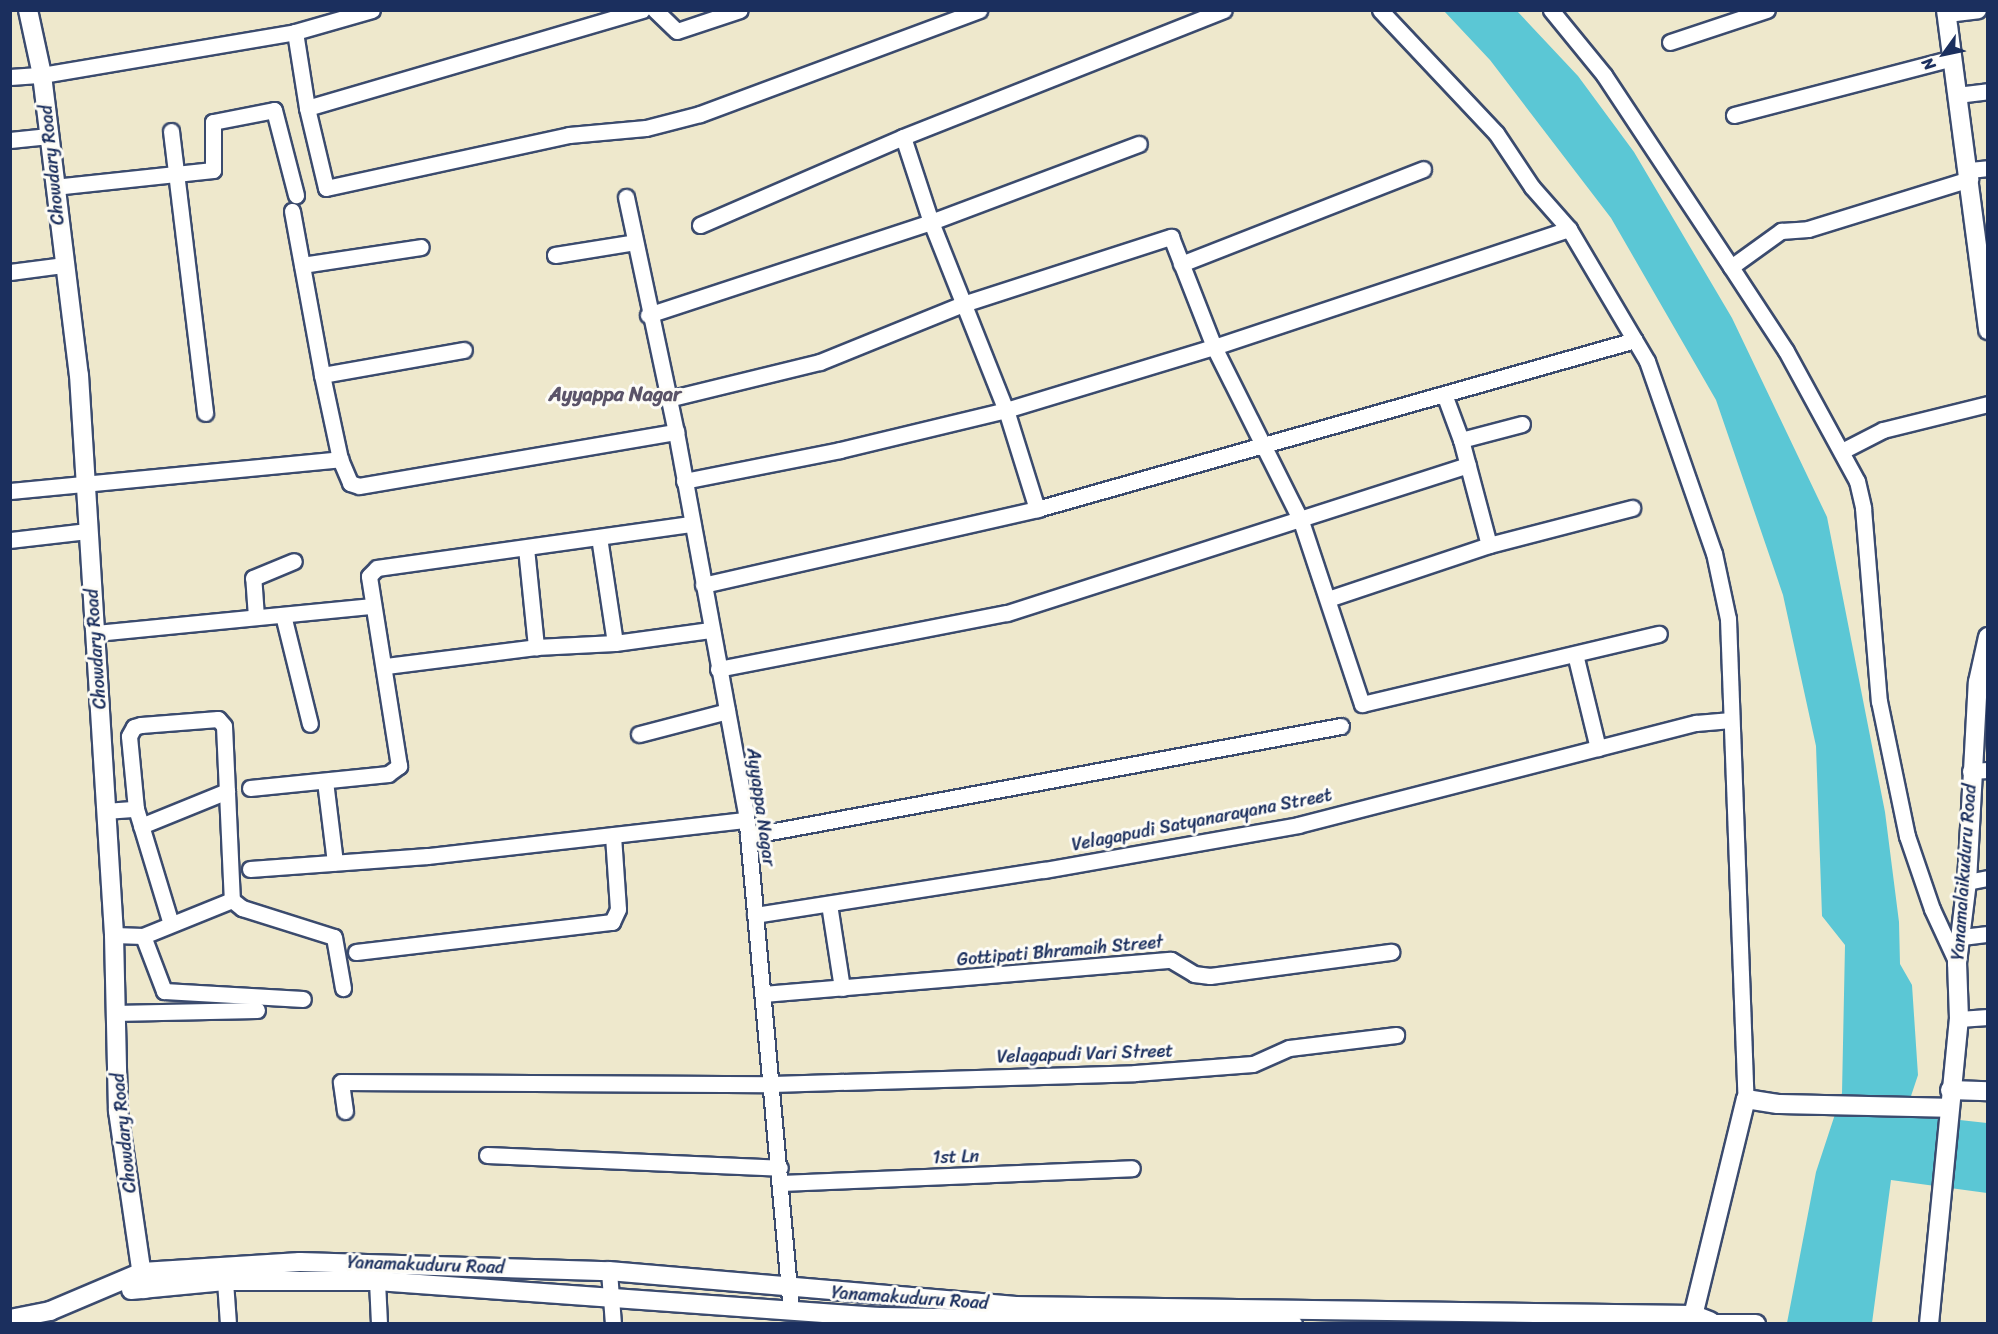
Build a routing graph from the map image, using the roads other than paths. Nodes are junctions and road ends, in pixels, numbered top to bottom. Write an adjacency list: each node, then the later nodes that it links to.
1 (28, 10): 16 (street, Chowdary Road)
2 (372, 10): 13 (street)
3 (642, 10): 20 (street)
4 (655, 10): 5 (street)
5 (740, 10)
6 (979, 10): 20 (street)
7 (1224, 10): 24 (street)
8 (1380, 10): 36 (street)
9 (1551, 10): 43 (street)
10 (1767, 10): 14 (street)
11 (1978, 10): 12 (street)
12 (1947, 12): 15 (street)
13 (296, 32): 16 (street); 20 (street)
14 (1670, 42)
15 (1953, 58): 19 (street); 21 (street)
16 (42, 75): 17 (street); 23 (street, Chowdary Road)
17 (10, 77)
18 (1988, 91): 19 (street)
19 (1957, 95): 28 (street)
20 (307, 108)
21 (1734, 115)
22 (171, 131): 29 (street)
23 (48, 136): 25 (street); 30 (street, Chowdary Road)
24 (903, 137): 34 (street); 35 (street)
25 (10, 140)
26 (1139, 144): 34 (street)
27 (1423, 169): 40 (street)
28 (1976, 172): 43 (street); 47 (street)
29 (177, 174): 30 (street); 31 (street); 57 (street)
30 (54, 187): 41 (street, Chowdary Road)
31 (296, 195)
32 (626, 197): 37 (street, Ayyappa Nagar)
33 (292, 211): 42 (street)
34 (931, 222): 45 (street); 46 (street)
35 (700, 225)
36 (1569, 229): 49 (street); 50 (street)
37 (635, 242): 39 (street); 46 (street, Ayyappa Nagar)
38 (421, 247): 42 (street)
39 (555, 255)
40 (1181, 264): 45 (street); 50 (street)
41 (63, 265): 44 (street); 66 (street, Chowdary Road)
42 (302, 265): 52 (street)
43 (1731, 267): 62 (street)
44 (10, 272)
45 (963, 304): 54 (street); 56 (street)
46 (648, 315): 54 (street, Ayyappa Nagar)
47 (1987, 324): 48 (street)
48 (1988, 330)
49 (1635, 340): 53 (street); 94 (street)
50 (1214, 347): 56 (street); 61 (street)
51 (464, 350): 52 (street)
52 (322, 375): 63 (street)
53 (1444, 394): 60 (street); 61 (street)
54 (668, 399): 59 (street, Ayyappa Nagar)
55 (1988, 404): 62 (street)
56 (1006, 410): 65 (street); 69 (street)
57 (205, 413)
58 (1522, 424): 60 (street)
59 (676, 432): 63 (street); 65 (street, Ayyappa Nagar)
60 (1461, 440): 64 (street)
61 (1265, 446): 69 (street); 70 (street)
62 (1842, 451): 123 (street)
63 (340, 459): 66 (street)
64 (1468, 465): 70 (street); 75 (street)
65 (684, 481): 71 (street, Ayyappa Nagar)
66 (86, 485): 67 (street); 72 (street, Chowdary Road)
67 (10, 491)
68 (1632, 508): 75 (street)
69 (1038, 509): 78 (street)
70 (1301, 521): 79 (street); 91 (street)
71 (692, 524): 73 (street); 78 (street, Ayyappa Nagar)
72 (88, 531): 74 (street); 84 (street, Chowdary Road)
73 (599, 537): 76 (street); 87 (street)
74 (10, 540)
75 (1489, 545): 79 (street)
76 (526, 548): 80 (street); 88 (street)
77 (294, 561): 82 (street)
78 (703, 585): 83 (street, Ayyappa Nagar)
79 (1328, 599): 89 (street)
80 (373, 606): 81 (street); 90 (street)
81 (283, 615): 82 (street); 95 (street)
82 (256, 617): 84 (street)
83 (710, 630): 87 (street); 91 (street, Ayyappa Nagar)
84 (96, 633): 104 (street, Chowdary Road)
85 (1659, 634): 89 (street)
86 (1988, 638): 92 (street, Yanamalaikuduru Road)
87 (615, 643): 88 (street)
88 (536, 647): 90 (street)
89 (1575, 654): 98 (street)
90 (386, 666): 100 (street)
91 (718, 669): 93 (street, Ayyappa Nagar)
92 (1983, 681): 99 (street, Yanamalaikuduru Road)
93 (727, 711): 97 (street); 105 (street, Ayyappa Nagar)
94 (1731, 720): 98 (street, Velagapudi Satyanarayana Street); 135 (street)
95 (310, 724)
96 (1341, 726): 108 (street)
97 (639, 734)
98 (1598, 748): 114 (street, Velagapudi Satyanarayana Street)
99 (1979, 770): 112 (street, Yanamalaikuduru Road)
100 (326, 781): 101 (street); 109 (street)
101 (250, 788)
102 (227, 791): 103 (street); 106 (street); 113 (street)
103 (136, 809): 104 (street); 106 (street)
104 (105, 811): 118 (street, Chowdary Road)
105 (746, 820): 107 (street); 108 (street, Ayyappa Nagar)
106 (141, 826): 116 (street)
107 (613, 836): 109 (street); 121 (street)
108 (748, 836): 115 (street, Ayyappa Nagar)
109 (335, 862): 110 (street)
110 (250, 869)
111 (1988, 878): 112 (street)
112 (1967, 882): 120 (street, Yanamalaikuduru Road)
113 (232, 900): 116 (street); 124 (street)
114 (829, 904): 115 (street, Velagapudi Satyanarayana Street); 125 (street)
115 (755, 915): 126 (street, Ayyappa Nagar)
116 (171, 924): 119 (street)
117 (1988, 934): 120 (street)
118 (114, 935): 119 (street); 129 (street, Chowdary Road)
119 (143, 936): 127 (street)
120 (1962, 937): 123 (street, Yanamalaikuduru Road)
121 (356, 952)
122 (1391, 952): 125 (street, Gottipati Bhramaih Street)
123 (1957, 963): 131 (street, Yanamalaikuduru Road)
124 (343, 988)
125 (842, 988): 126 (street, Gottipati Bhramaih Street)
126 (763, 994): 133 (street, Ayyappa Nagar)
127 (303, 999)
128 (257, 1010): 129 (street)
129 (114, 1013): 142 (street, Chowdary Road)
130 (1988, 1017): 131 (street)
131 (1959, 1019): 136 (street, Yanamalaikuduru Road)
132 (1396, 1035): 133 (street, Velagapudi Vari Street)
133 (772, 1084): 137 (street, Velagapudi Vari Street); 140 (street, Ayyappa Nagar)
134 (1988, 1091): 136 (street)
135 (1746, 1099): 136 (street); 151 (street)
136 (1949, 1106): 157 (street, Yanamalaikuduru Road)
137 (345, 1111)
138 (487, 1155): 140 (street, 1st Ln)
139 (1132, 1168): 140 (street, 1st Ln)
140 (781, 1175): 145 (street, Ayyappa Nagar)
141 (609, 1272): 142 (street, Yanamakuduru Road); 145 (street, Yanamakuduru Road); 146 (street)
142 (143, 1280): 143 (street, Yanamakuduru Road); 148 (street, Yanamakuduru Road)
143 (225, 1281): 144 (street, Yanamakuduru Road); 152 (street)
144 (377, 1281): 146 (street, Yanamakuduru Road); 153 (street)
145 (789, 1289): 147 (street, Ayyappa Nagar); 151 (street, Yanamakuduru Road)
146 (613, 1297): 147 (street, Yanamakuduru Road); 154 (street)
147 (782, 1315): 149 (street, Yanamakuduru Road)
148 (10, 1319)
149 (879, 1320): 150 (street, Yanamakuduru Road)
150 (971, 1321): 155 (street, Yanamakuduru Road)
151 (1699, 1321): 156 (street, Yanamakuduru Road)
152 (228, 1323)
153 (379, 1323)
154 (613, 1323)
155 (1293, 1323)
156 (1748, 1323)
157 (1929, 1323)

